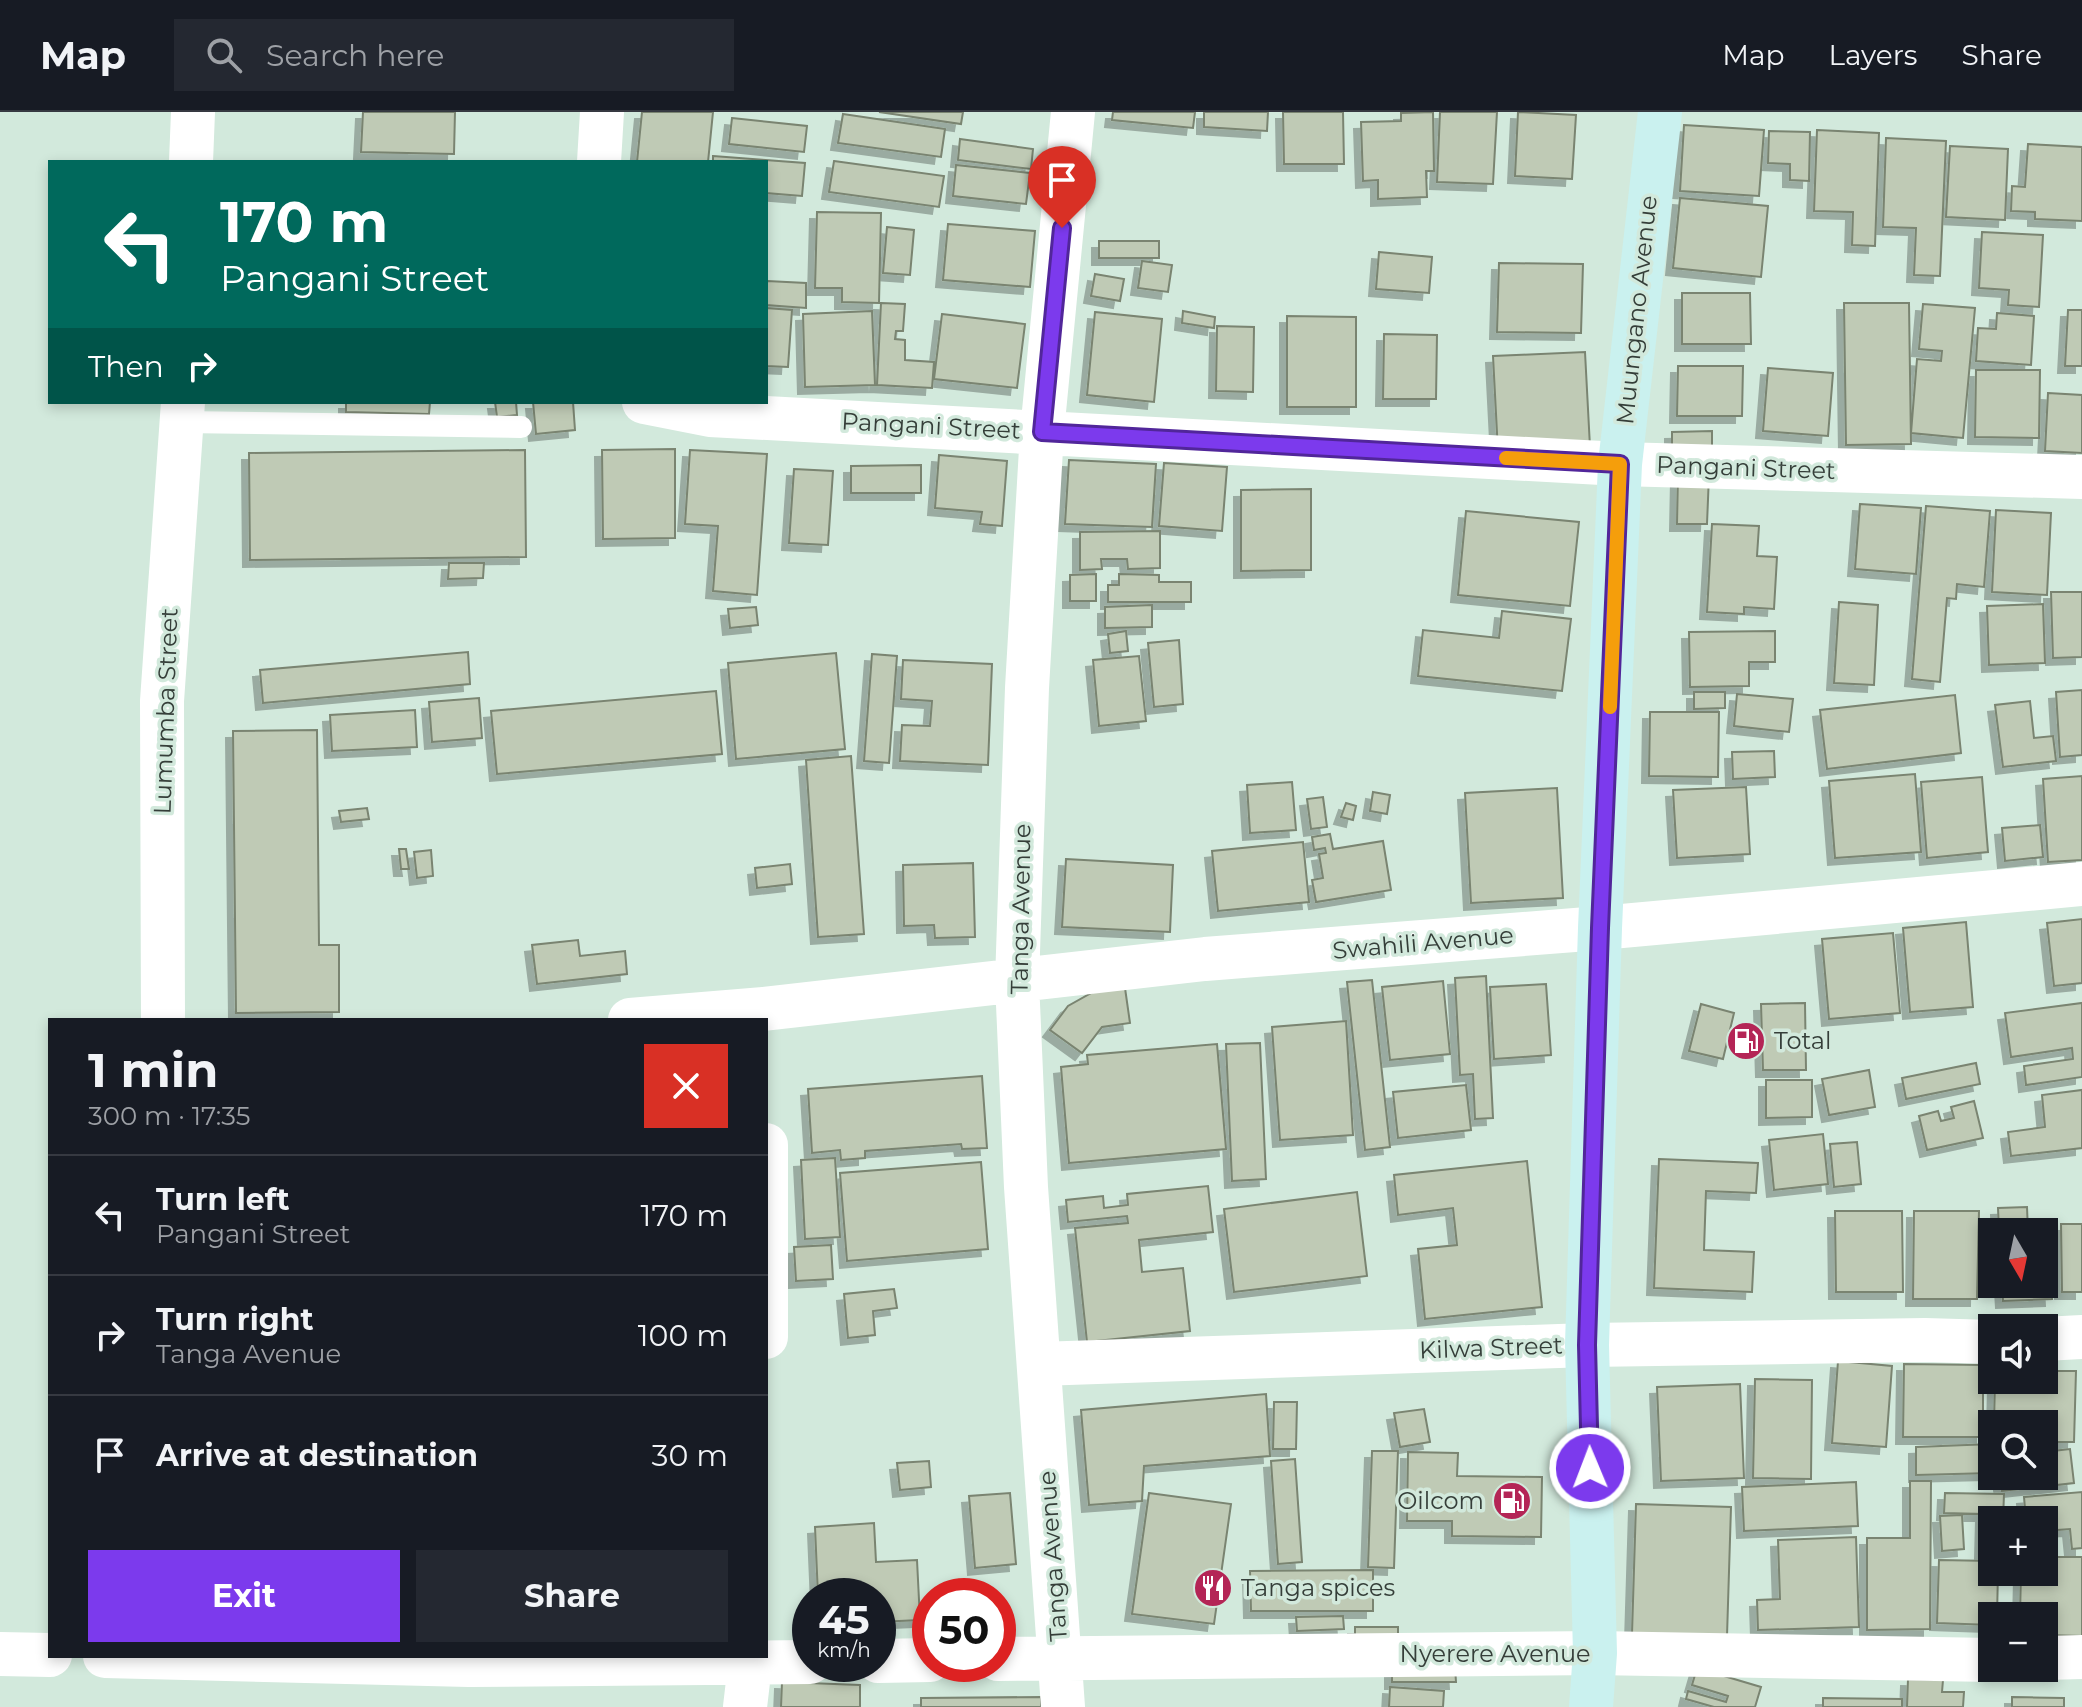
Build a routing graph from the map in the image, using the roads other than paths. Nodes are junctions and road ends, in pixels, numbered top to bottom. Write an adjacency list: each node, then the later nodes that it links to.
1 (193, 112): 5 (street)
2 (602, 112): 6 (street)
3 (1073, 112): 10 (street, Tanga Avenue)
4 (1660, 112): 11 (main road, Muungano Avenue)
5 (191, 160)
6 (599, 160)
7 (654, 404): 10 (street, Pangani Street)
8 (182, 412): 9 (lane); 17 (street, Lumumba Street)
9 (521, 427)
10 (1042, 432): 11 (street, Pangani Street); 15 (street, Tanga Avenue)
11 (1620, 464): 12 (street, Pangani Street); 14 (main road, Muungano Avenue)
12 (2082, 477)
13 (2082, 884): 14 (street, Swahili Avenue)
14 (1600, 928): 15 (street, Swahili Avenue); 22 (main road, Muungano Avenue)
15 (1017, 981): 16 (street, Swahili Avenue); 23 (street, Tanga Avenue)
16 (764, 1014): 18 (street)
17 (163, 1018)
18 (675, 1018)
19 (2082, 1337): 20 (street)
20 (2058, 1338)
21 (1978, 1342): 22 (street, Kilwa Street)
22 (1587, 1345): 23 (street, Kilwa Street); 24 (main road, Muungano Avenue)
23 (1039, 1364): 32 (street, Tanga Avenue)
24 (1595, 1653): 32 (street, Nyerere Avenue); 33 (street, Nyerere Avenue); 37 (main road, Muungano Avenue)
25 (0, 1654): 26 (street)
26 (48, 1655)
27 (2082, 1657): 29 (street)
28 (186, 1658): 30 (street)
29 (2058, 1658)
30 (751, 1659): 34 (street); 35 (street)
31 (1016, 1659): 32 (street, Nyerere Avenue)
32 (1060, 1659): 36 (street, Tanga Avenue)
33 (1978, 1660)
34 (792, 1661)
35 (745, 1707)
36 (1063, 1707)
37 (1591, 1707)

